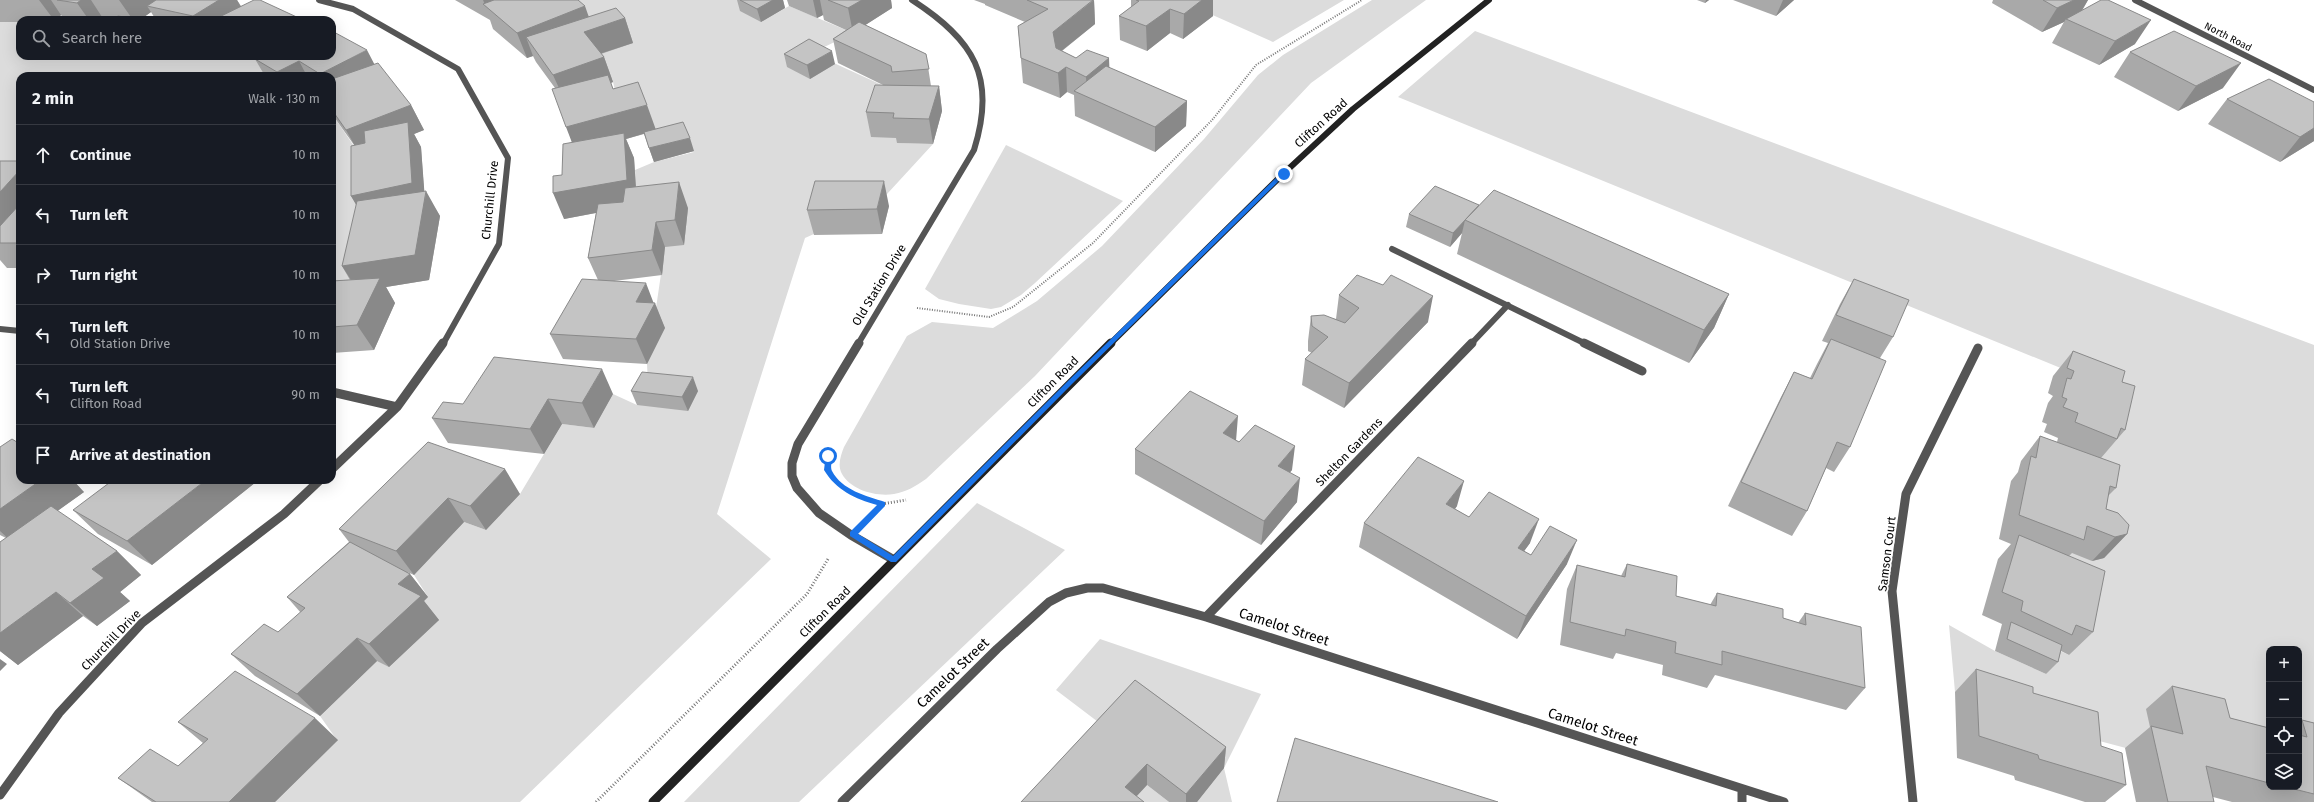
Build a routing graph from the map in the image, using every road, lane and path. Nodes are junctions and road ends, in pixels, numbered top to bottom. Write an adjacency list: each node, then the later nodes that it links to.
1 (319, 0): 15 (street, Churchill Drive)
2 (912, 0): 8 (street, Old Station Drive)
3 (1362, 0): 8 (path)
4 (1489, 0): 20 (street, Clifton Road)
5 (2135, 0): 6 (street, North Road)
6 (2314, 90)
7 (1392, 249): 9 (street)
8 (883, 301): 19 (street, Old Station Drive)
9 (1508, 305): 13 (street); 21 (street, Shelton Gardens)
10 (0, 329): 11 (street)
11 (16, 331)
12 (1978, 348): 29 (street, Samson Court)
13 (1642, 371)
14 (336, 393): 15 (street)
15 (397, 407): 16 (street, Churchill Drive)
16 (336, 465)
17 (316, 484): 23 (street, Churchill Drive)
18 (851, 493): 19 (path)
19 (853, 534): 20 (street, Old Station Drive); 24 (path)
20 (894, 560): 25 (street, Clifton Road)
21 (1206, 617): 22 (street, Camelot Street); 26 (street, Camelot Street)
22 (1742, 789): 27 (street); 28 (street, Camelot Street)
23 (0, 795)
24 (596, 802)
25 (653, 802)
26 (842, 802)
27 (1742, 802)
28 (1784, 802)
29 (1913, 802)

